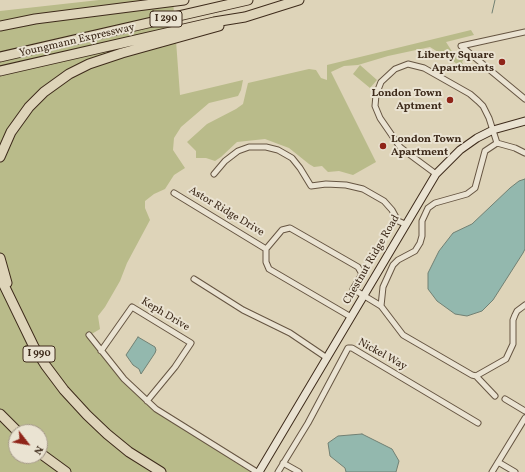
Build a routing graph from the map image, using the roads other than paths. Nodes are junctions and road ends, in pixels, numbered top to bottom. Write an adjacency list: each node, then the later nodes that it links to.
1 (184, 0): 5 (highway)
2 (248, 0): 7 (highway, Youngmann Expressway / I 290)
3 (299, 0): 4 (highway, Youngmann Expressway / I 290)
4 (245, 17): 8 (highway, Youngmann Expressway / I 290); 14 (highway)
5 (0, 26)
6 (525, 32): 9 (street)
7 (0, 57)
8 (0, 70)
9 (525, 99)
10 (525, 121): 11 (street, Chestnut Ridge Road)
11 (493, 130): 12 (street); 16 (street, Chestnut Ridge Road); 16 (street)
12 (497, 143): 13 (street); 26 (street)
13 (525, 153)
14 (0, 157)
15 (214, 174): 18 (street)
16 (436, 174): 18 (street, Chestnut Ridge Road)
17 (174, 193): 19 (street, Astor Ridge Drive)
18 (405, 224): 23 (street, Chestnut Ridge Road)
19 (266, 249): 23 (street, Astor Ridge Drive); 27 (street, Astor Ridge Drive)
20 (0, 258): 24 (highway)
21 (0, 277): 24 (highway)
22 (194, 279): 30 (street)
23 (363, 296): 26 (street); 27 (street, Chestnut Ridge Road)
24 (11, 300): 44 (highway, I 990)
25 (525, 305): 31 (street)
26 (380, 306): 31 (street)
27 (351, 317): 30 (street, Chestnut Ridge Road)
28 (90, 335): 29 (street)
29 (101, 351): 34 (street); 34 (street, Keph Drive)
30 (327, 358): 45 (street, Chestnut Ridge Road)
31 (476, 376): 32 (street)
32 (495, 396)
33 (505, 399): 35 (street)
34 (147, 401): 45 (street)
35 (525, 411)
36 (0, 414): 39 (highway)
37 (525, 418): 41 (street)
38 (478, 423): 42 (street, Nickel Way)
39 (10, 424)
40 (48, 459): 43 (highway)
41 (498, 462): 48 (street); 49 (street)
42 (283, 463): 46 (street, Nickel Way); 47 (street)
43 (66, 472)
44 (161, 472)
45 (258, 472)
46 (278, 472)
47 (299, 472)
48 (492, 472)
49 (515, 472)

